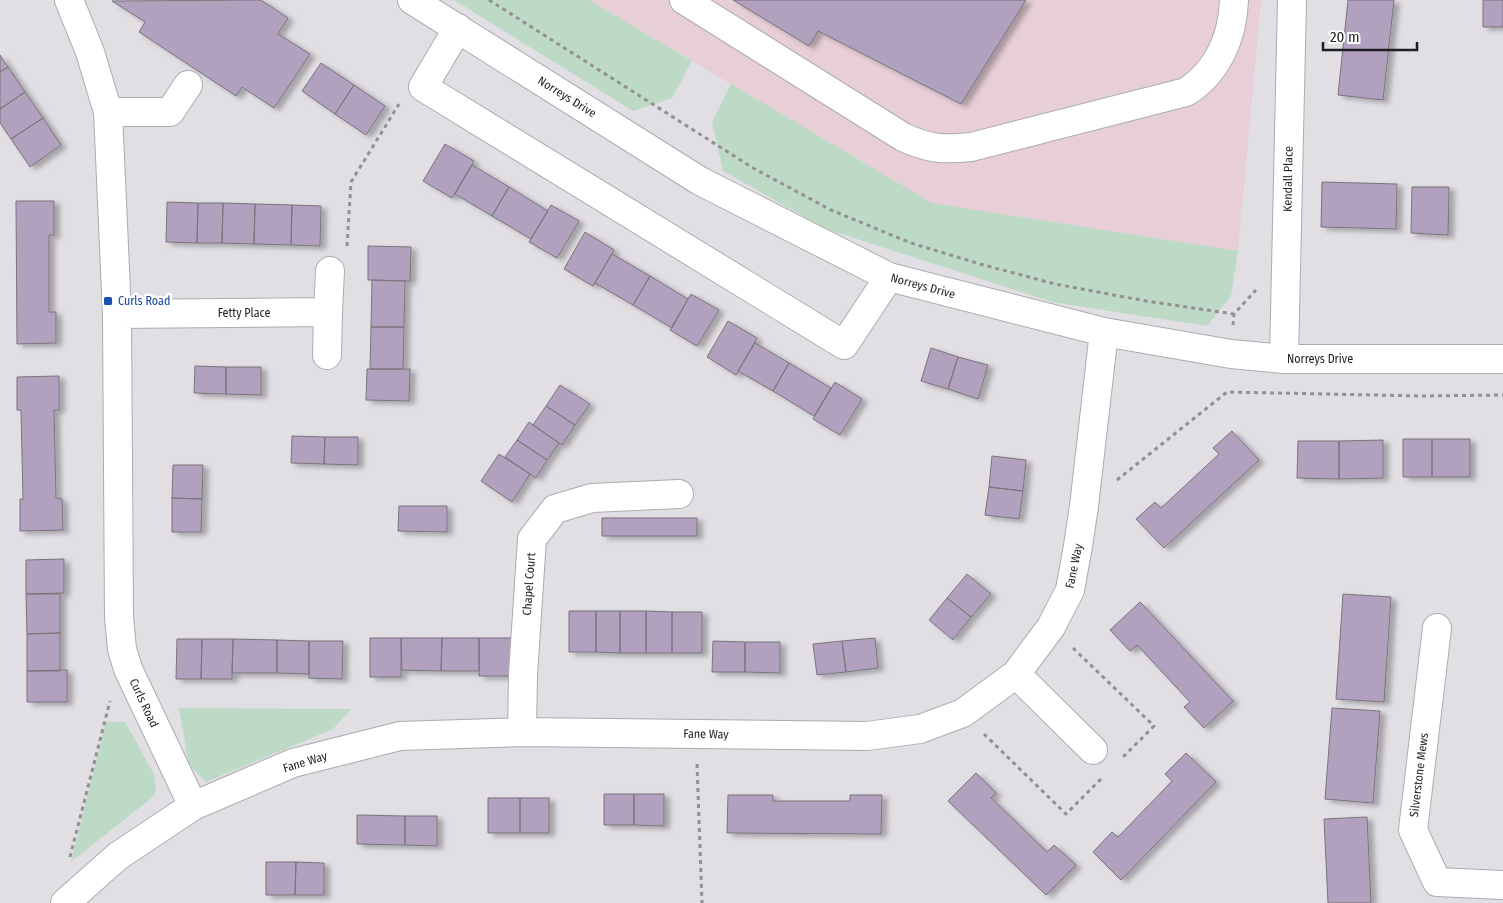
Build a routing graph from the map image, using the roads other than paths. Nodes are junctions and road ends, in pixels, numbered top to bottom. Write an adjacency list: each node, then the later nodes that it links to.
1 (69, 0): 8 (street, Curls Road)
2 (412, 0): 6 (street, Norreys Drive)
3 (684, 0): 4 (street)
4 (1234, 0)
5 (1292, 0): 15 (street, Kendall Place)
6 (458, 28): 10 (street, Norreys Drive); 10 (street)
7 (188, 85): 8 (street)
8 (108, 112): 12 (street, Curls Road)
9 (330, 271): 11 (street)
10 (890, 277): 13 (street, Norreys Drive)
11 (328, 312): 12 (street, Fetty Place); 14 (street)
12 (117, 314): 22 (street, Curls Road)
13 (1104, 332): 15 (street, Norreys Drive); 19 (street, Fane Way)
14 (327, 355)
15 (1284, 359): 16 (street, Norreys Drive)
16 (1503, 359)
17 (679, 494): 20 (street, Chapel Court)
18 (1437, 628): 23 (street, Silverstone Mews)
19 (1016, 674): 20 (street, Fane Way); 21 (street)
20 (522, 732): 22 (street, Fane Way)
21 (1093, 750)
22 (193, 806): 24 (street, Fane Way)
23 (1503, 885)
24 (65, 903)

